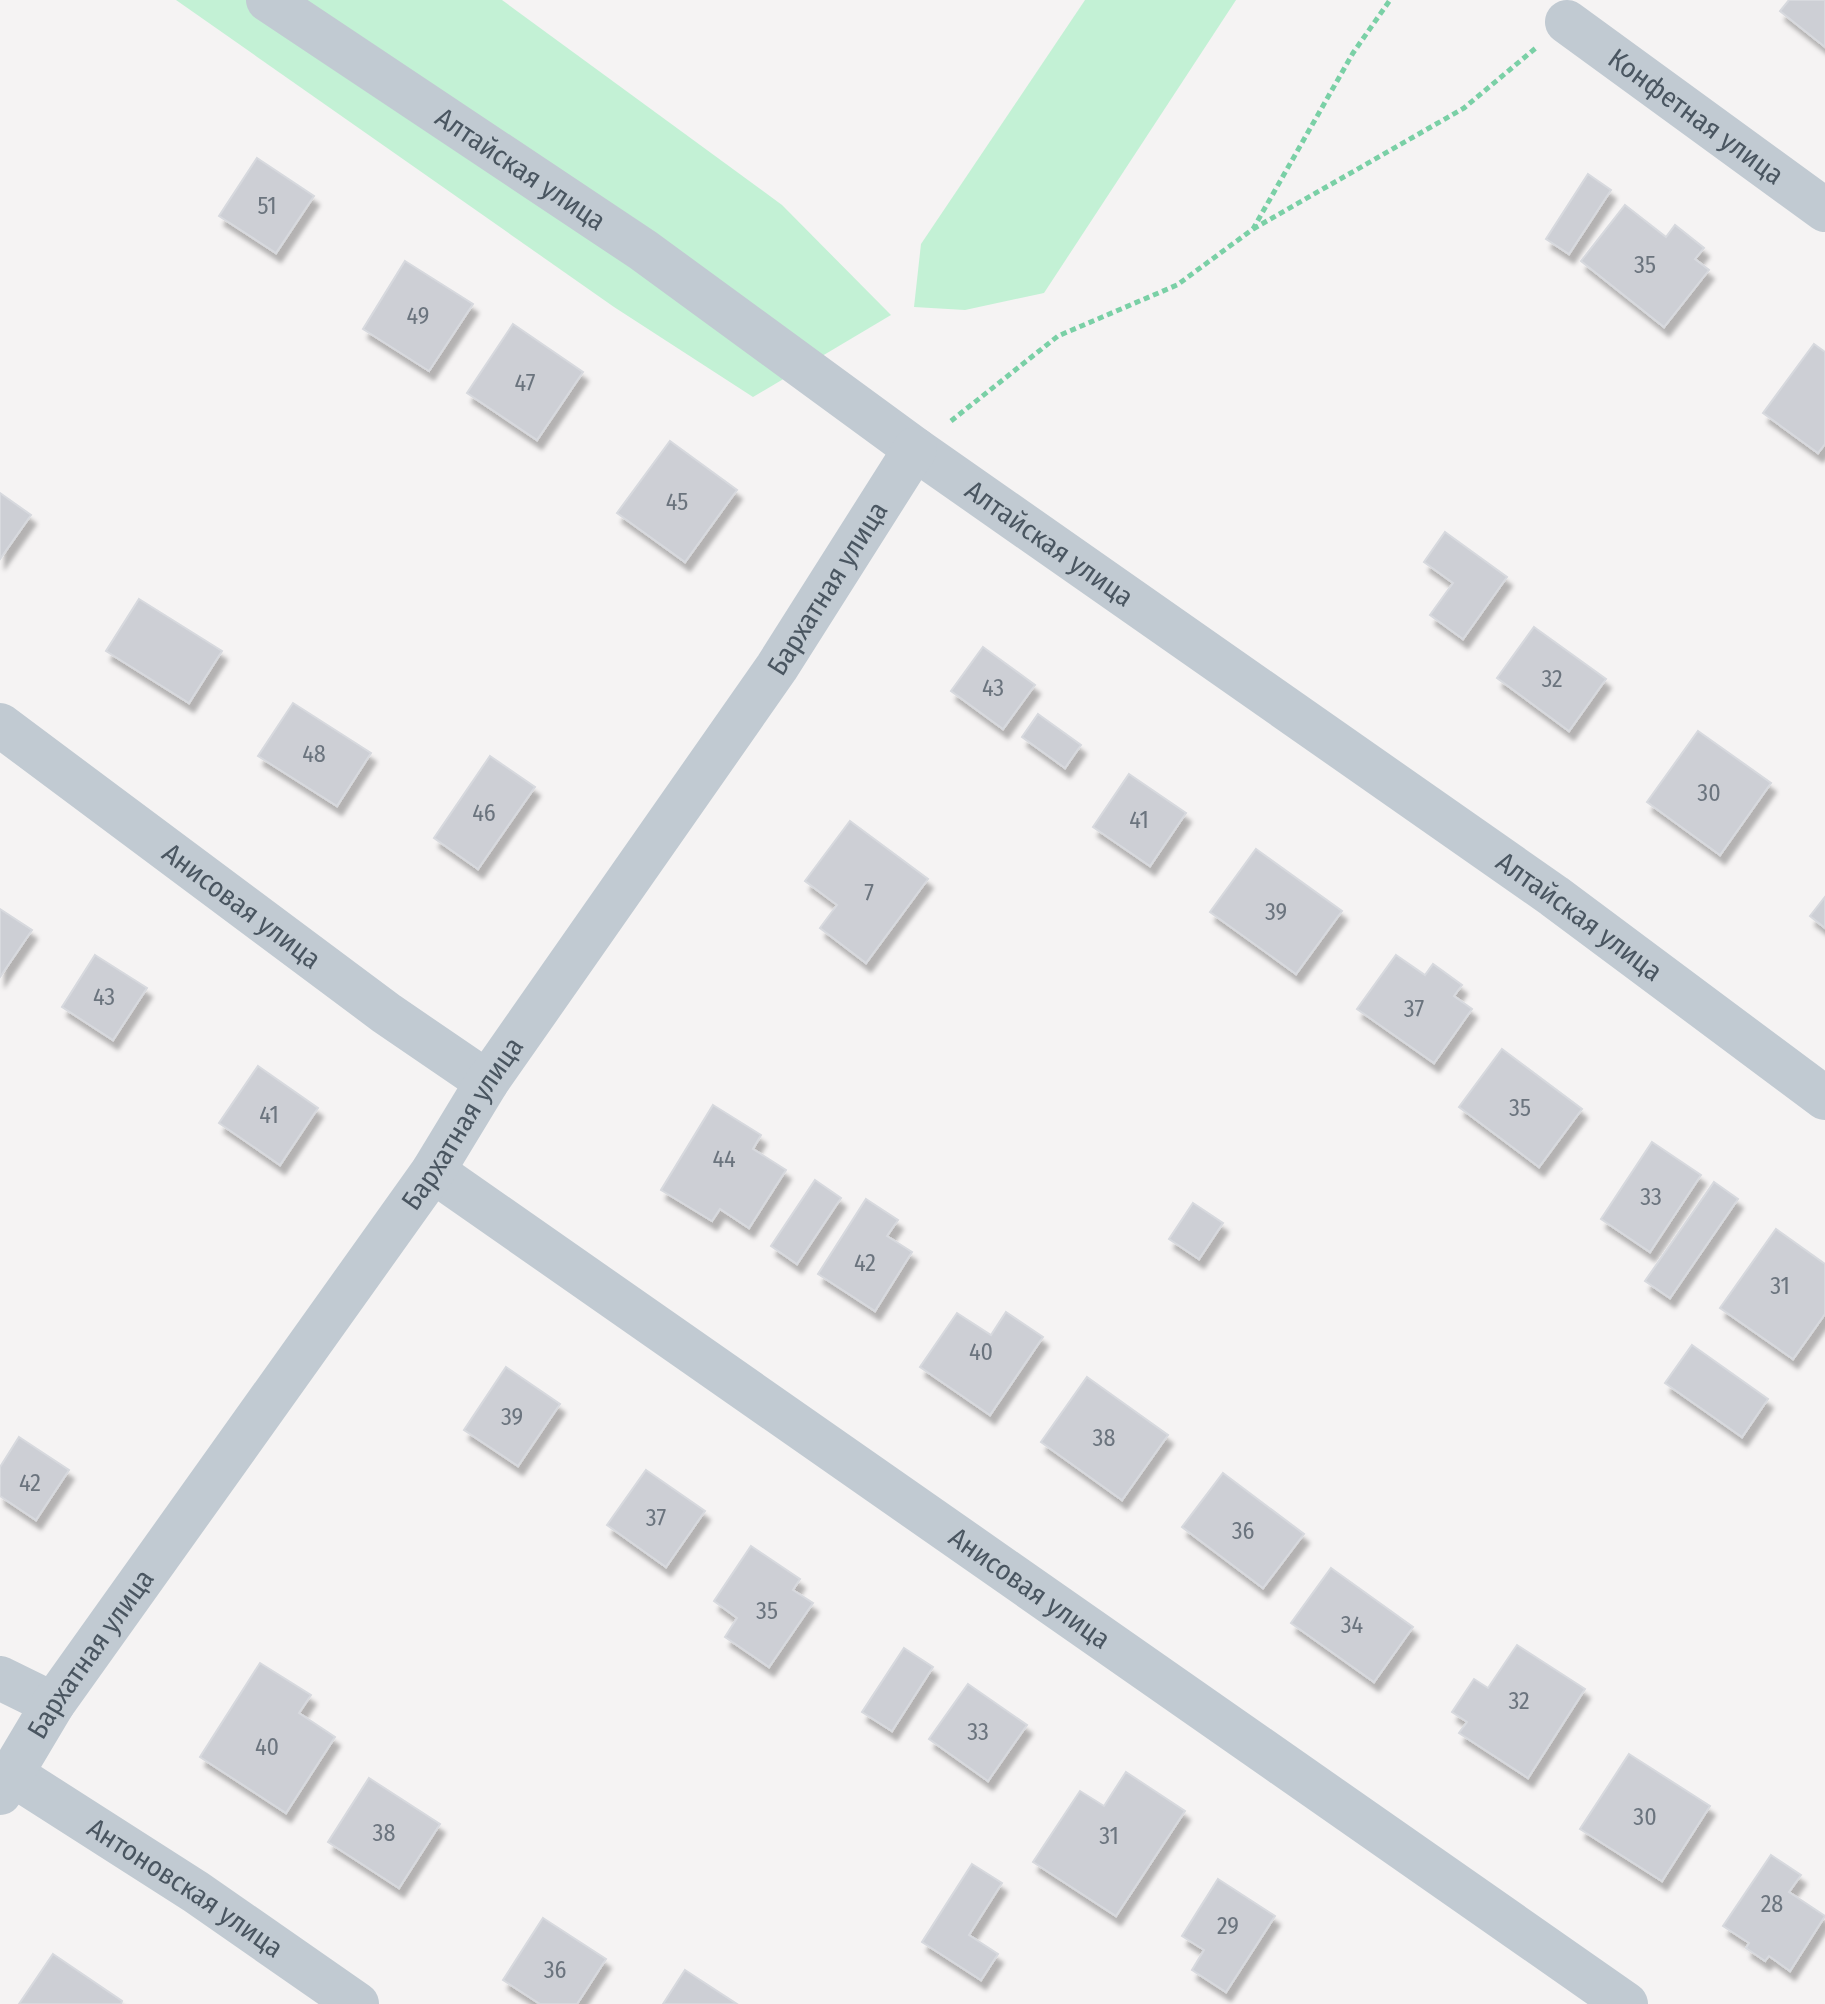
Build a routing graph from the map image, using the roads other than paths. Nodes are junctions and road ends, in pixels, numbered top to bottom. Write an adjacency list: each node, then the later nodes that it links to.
1 (268, 0): 4 (street, Алтайская улица)
2 (1567, 22): 3 (street, Конфетная улица)
3 (1825, 210)
4 (915, 449): 6 (street, Бархатная улица); 7 (street, Алтайская улица)
5 (0, 725): 6 (street, Анисовая улица)
6 (487, 1082): 8 (street, Бархатная улица)
7 (1825, 1098)
8 (433, 1171): 10 (street, Бархатная улица); 13 (street, Анисовая улица)
9 (0, 1678): 10 (street)
10 (53, 1704): 11 (street, Бархатная улица)
11 (6, 1784): 12 (street, Антоновская улица)
12 (357, 2004)
13 (1626, 2004)

